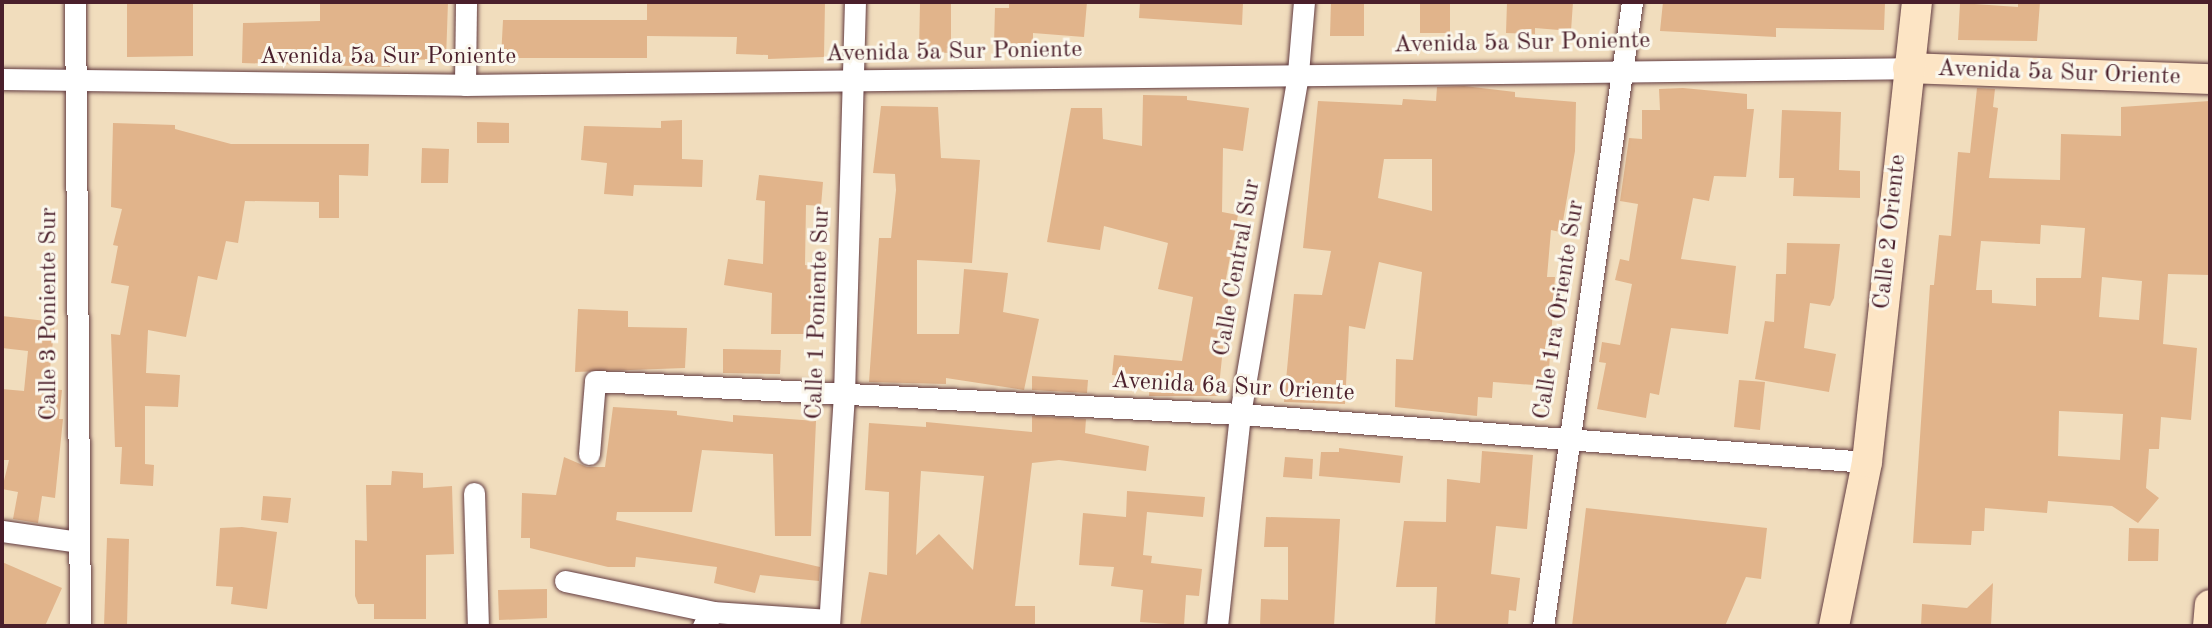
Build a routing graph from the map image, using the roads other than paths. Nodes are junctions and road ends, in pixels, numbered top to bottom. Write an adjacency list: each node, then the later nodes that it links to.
1 (75, 2): 12 (street, Calle 3 Poniente Sur)
2 (466, 2): 14 (street)
3 (855, 2): 13 (street, Calle 1 Poniente Sur)
4 (1304, 2): 9 (street, Calle Central Sur)
5 (1632, 2): 8 (street, Calle 1ra Oriente Sur)
6 (1917, 2): 7 (main road, Calle 2 Oriente)
7 (1908, 68): 8 (street, Avenida 5a Sur Poniente); 11 (main road, Avenida 5a Sur Oriente); 19 (main road, Calle 2 Oriente)
8 (1624, 69): 9 (street, Avenida 5a Sur Poniente); 17 (street, Calle 1ra Oriente Sur)
9 (1298, 73): 13 (street, Avenida 5a Sur Poniente); 16 (street, Calle Central Sur)
10 (2, 79): 12 (street, Avenida 5a Sur Poniente)
11 (2210, 79)
12 (75, 82): 14 (street, Avenida 5a Sur Poniente); 22 (street, Calle 3 Poniente Sur)
13 (854, 82): 14 (street, Avenida 5a Sur Poniente); 15 (street, Calle 1 Poniente Sur)
14 (465, 85)
15 (844, 395): 16 (street, Avenida 6a Sur Oriente); 18 (street, Avenida 6a Sur Oriente); 26 (street, Calle 1 Poniente Sur)
16 (1240, 414): 17 (street, Avenida 6a Sur Oriente); 29 (street, Calle Central Sur)
17 (1567, 437): 19 (street, Avenida 6a Sur Oriente); 30 (street, Calle 1ra Oriente Sur)
18 (589, 454)
19 (1867, 462): 31 (main road, Calle 2 Oriente)
20 (474, 493): 28 (street)
21 (2, 531): 22 (street)
22 (78, 542): 27 (street, Calle 3 Poniente Sur)
23 (565, 581): 25 (street)
24 (2210, 605): 32 (main road)
25 (708, 619): 26 (street)
26 (829, 623)
27 (80, 626)
28 (478, 626)
29 (1217, 626)
30 (1543, 626)
31 (1834, 626)
32 (2208, 626)

